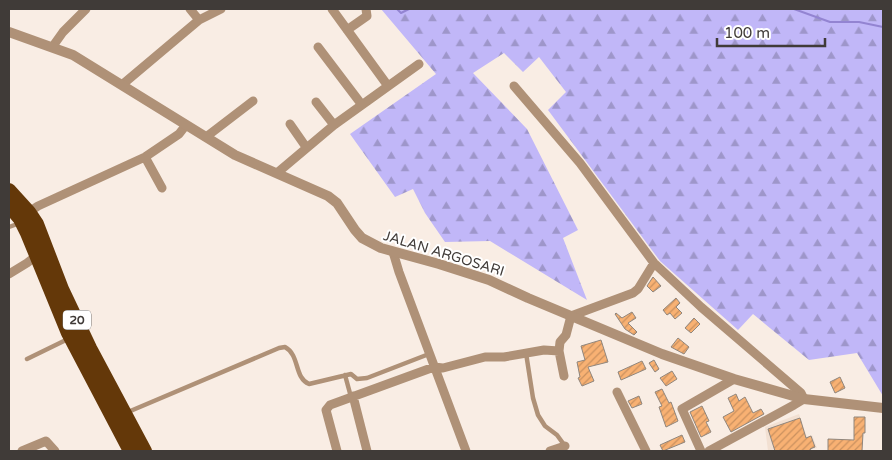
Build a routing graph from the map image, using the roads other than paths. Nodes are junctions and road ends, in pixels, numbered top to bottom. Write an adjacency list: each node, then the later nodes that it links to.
1 (86, 9): 9 (street)
2 (190, 9): 6 (street)
3 (221, 9): 6 (street)
4 (332, 9): 7 (street)
5 (366, 9): 7 (street)
6 (199, 20): 12 (street)
7 (347, 30): 13 (street)
8 (9, 32): 9 (street, JALAN ARGOSARI)
9 (52, 46): 12 (street, JALAN ARGOSARI)
10 (318, 47): 17 (street)
11 (419, 64): 13 (street)
12 (123, 84): 20 (street, JALAN ARGOSARI)
13 (388, 86): 17 (street)
14 (514, 86): 31 (street)
15 (253, 101): 21 (street)
16 (316, 102): 19 (street)
17 (362, 105): 19 (street)
18 (290, 124): 22 (street)
19 (334, 125): 22 (street)
20 (186, 126): 21 (street, JALAN ARGOSARI); 23 (street)
21 (206, 137): 24 (street, JALAN ARGOSARI)
22 (306, 147): 24 (street)
23 (145, 157): 25 (street); 28 (street)
24 (277, 173): 30 (street, JALAN ARGOSARI)
25 (162, 188)
26 (9, 190): 28 (highway, 20)
27 (9, 206): 28 (highway, 20)
28 (20, 220): 29 (highway, 20)
29 (42, 252): 32 (street); 34 (highway, 20); 47 (highway, 20)
30 (393, 252): 33 (street, JALAN ARGOSARI); 37 (street)
31 (654, 263): 33 (street); 45 (street)
32 (9, 274)
33 (571, 316): 35 (street); 42 (street, JALAN ARGOSARI)
34 (71, 337): 38 (lane); 51 (highway, 20)
35 (559, 351): 36 (street); 41 (street)
36 (526, 353): 39 (street); 48 (lane)
37 (429, 354): 39 (street); 40 (lane)
38 (26, 359)
39 (434, 367): 44 (street); 55 (street)
40 (345, 375): 44 (lane); 47 (lane)
41 (564, 376)
42 (734, 379): 45 (street, JALAN ARGOSARI); 58 (street)
43 (617, 392): 57 (street)
44 (352, 397): 53 (street); 54 (street)
45 (804, 399): 46 (street, JALAN ARGOSARI); 59 (street)
46 (883, 408)
47 (125, 414): 52 (highway, 20)
48 (565, 446): 56 (street)
49 (22, 451): 50 (street)
50 (55, 451)
51 (130, 451)
52 (145, 451)
53 (338, 451)
54 (368, 451)
55 (466, 451)
56 (550, 451)
57 (646, 451)
58 (700, 451)
59 (709, 451)

